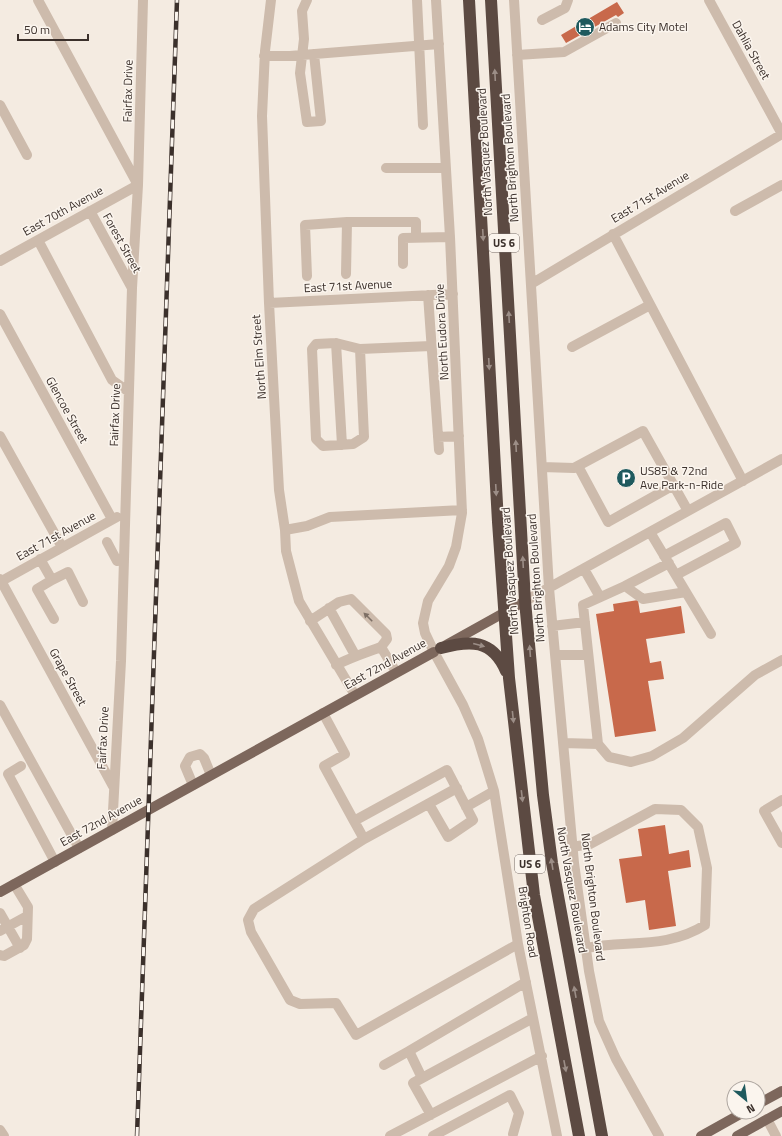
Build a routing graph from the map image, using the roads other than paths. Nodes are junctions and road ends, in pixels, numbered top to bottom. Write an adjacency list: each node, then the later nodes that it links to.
1 (38, 0): 26 (street)
2 (143, 0): 26 (street, Fairfax Drive)
3 (271, 0): 18 (street, North Elm Street)
4 (307, 0): 19 (street)
5 (417, 0): 15 (street)
6 (436, 0): 14 (street, North Eudora Drive)
7 (469, 0): 83 (highway, North Vasquez Boulevard / US 6, one-way to 83)
8 (491, 0): 80 (highway, North Vasquez Boulevard / US 6, one-way to 8)
9 (514, 0): 17 (street, North Brighton Boulevard)
10 (568, 0): 12 (street)
11 (709, 0): 22 (street, Dahlia Street)
12 (542, 20)
13 (616, 23): 17 (street)
14 (439, 44): 15 (street); 25 (street, North Eudora Drive)
15 (419, 45): 16 (street); 21 (street)
16 (314, 54): 19 (street); 19 (street)
17 (517, 55): 39 (street, North Brighton Boulevard)
18 (264, 56): 19 (street); 43 (street, North Elm Street)
19 (301, 56)
20 (0, 105): 23 (street)
21 (423, 125)
22 (782, 134): 31 (street, East 71st Avenue)
23 (27, 155)
24 (386, 168): 25 (street)
25 (446, 168): 33 (street, North Eudora Drive)
26 (138, 185): 28 (street, East 70th Avenue); 40 (street, Fairfax Drive)
27 (782, 185): 29 (street)
28 (90, 211): 34 (street, East 70th Avenue); 40 (street, Forest Street)
29 (735, 212)
30 (347, 222): 32 (street); 37 (street); 38 (street)
31 (613, 234): 39 (street, East 71st Avenue); 44 (street)
32 (416, 237): 33 (street); 36 (street)
33 (450, 237): 41 (street, North Eudora Drive)
34 (38, 240): 35 (street, East 70th Avenue); 50 (street)
35 (0, 261)
36 (403, 264)
37 (346, 274)
38 (307, 276)
39 (531, 284): 58 (street, North Brighton Boulevard)
40 (132, 288): 50 (street, Fairfax Drive)
41 (453, 294): 42 (street, East 71st Avenue); 52 (street, North Eudora Drive)
42 (428, 295): 43 (street, East 71st Avenue); 47 (street)
43 (269, 303): 65 (street, North Elm Street)
44 (650, 305): 48 (street); 59 (street)
45 (0, 314): 64 (street, Glencoe Street)
46 (336, 343): 49 (street); 54 (street); 54 (street)
47 (431, 346): 49 (street); 53 (street)
48 (572, 347)
49 (360, 349): 54 (street)
50 (129, 392): 63 (street, Fairfax Drive)
51 (0, 436): 68 (street)
52 (459, 436): 53 (street); 61 (street, North Eudora Drive)
53 (438, 437): 55 (street)
54 (342, 445)
55 (439, 450)
56 (782, 459): 59 (street, East 72nd Avenue)
57 (578, 466): 58 (street); 60 (street); 60 (street)
58 (542, 467): 77 (street, North Brighton Boulevard)
59 (742, 480): 62 (street, East 72nd Avenue)
60 (674, 485): 62 (street)
61 (462, 510): 65 (street); 90 (street, North Eudora Drive)
62 (688, 511): 66 (street, East 72nd Avenue)
63 (125, 515): 64 (street, East 71st Avenue); 69 (street, Fairfax Drive)
64 (112, 519): 68 (street, East 71st Avenue)
65 (285, 530): 85 (street, North Elm Street)
66 (650, 532): 71 (street); 72 (street, East 72nd Avenue)
67 (107, 542): 69 (street)
68 (62, 547): 70 (street, East 71st Avenue)
69 (124, 556): 106 (street, Fairfax Drive)
70 (40, 559): 74 (street); 75 (street, East 71st Avenue)
71 (666, 559): 73 (street); 73 (street); 76 (street)
72 (584, 568): 77 (street, East 72nd Avenue); 79 (street)
73 (676, 575): 78 (street)
74 (52, 580): 81 (street); 84 (street)
75 (0, 581): 106 (street, Grape Street)
76 (625, 586): 78 (street); 79 (street)
77 (549, 588): 80 (street, East 72nd Avenue); 87 (street, North Brighton Boulevard)
78 (686, 592): 88 (street)
79 (600, 597): 86 (street)
80 (525, 601): 83 (main road, East 72nd Avenue); 147 (highway, North Vasquez Boulevard / US 6, one-way to 80)
81 (83, 602)
82 (329, 608): 85 (street); 89 (street, one-way to 82); 91 (street)
83 (504, 613): 90 (main road, East 72nd Avenue); 97 (highway, North Vasquez Boulevard / US 6)
84 (54, 619)
85 (310, 621): 95 (street, North Elm Street)
86 (585, 622): 87 (street); 93 (street)
87 (552, 626): 92 (street, North Brighton Boulevard)
88 (711, 634)
89 (382, 646): 91 (street); 96 (street)
90 (437, 650): 96 (main road, East 72nd Avenue); 97 (highway, one-way to 97); 108 (street, Brighton Road)
91 (355, 655): 95 (street)
92 (555, 655): 93 (street); 101 (street, North Brighton Boulevard)
93 (588, 655): 102 (street)
94 (782, 660): 102 (street)
95 (336, 665): 98 (street, North Elm Street)
96 (396, 672): 98 (main road, East 72nd Avenue)
97 (509, 678): 146 (highway, North Vasquez Boulevard / US 6, one-way to 146)
98 (355, 696): 100 (main road, East 72nd Avenue)
99 (0, 705): 117 (street)
100 (323, 713): 104 (main road, East 72nd Avenue); 112 (street)
101 (563, 743): 102 (street); 116 (street, North Brighton Boulevard)
102 (598, 744)
103 (21, 766): 118 (street)
104 (211, 776): 105 (main road, East 72nd Avenue); 105 (street)
105 (193, 785): 113 (main road, East 72nd Avenue)
106 (114, 787): 113 (street, Fairfax Drive)
107 (457, 788): 110 (street); 111 (street); 112 (street)
108 (494, 791): 111 (street); 124 (street, Brighton Road)
109 (782, 800): 115 (street)
110 (429, 804): 111 (street); 114 (street)
111 (466, 806)
112 (354, 821): 114 (street)
113 (112, 830): 117 (main road, East 72nd Avenue)
114 (364, 839): 124 (street)
115 (782, 843)
116 (572, 847): 126 (street, North Brighton Boulevard); 126 (street)
117 (79, 848): 118 (main road, East 72nd Avenue)
118 (54, 862): 119 (main road, East 72nd Avenue)
119 (14, 884): 120 (main road, East 72nd Avenue); 122 (street)
120 (0, 892)
121 (0, 913): 123 (street)
122 (27, 916): 123 (street); 125 (street)
123 (4, 928): 125 (street)
124 (518, 944): 128 (street, Brighton Road)
125 (20, 948): 127 (street)
126 (586, 948): 148 (street, North Brighton Boulevard)
127 (0, 955)
128 (526, 982): 129 (street, Brighton Road); 130 (street)
129 (534, 1018): 131 (street, Brighton Road); 133 (street)
130 (409, 1051): 132 (street); 133 (street)
131 (542, 1056): 137 (street); 145 (street, Brighton Road)
132 (384, 1065)
133 (422, 1078): 137 (street)
134 (782, 1090): 135 (main road)
135 (766, 1099)
136 (782, 1111): 138 (main road)
137 (430, 1115): 143 (street)
138 (767, 1119): 150 (main road); 151 (street)
139 (730, 1120): 149 (main road)
140 (0, 1130): 142 (street)
141 (512, 1135): 144 (street)
142 (4, 1136)
143 (390, 1136)
144 (433, 1136)
145 (557, 1136)
146 (579, 1136)
147 (602, 1136)
148 (660, 1136)
149 (701, 1136)
150 (737, 1136)
151 (776, 1136)

